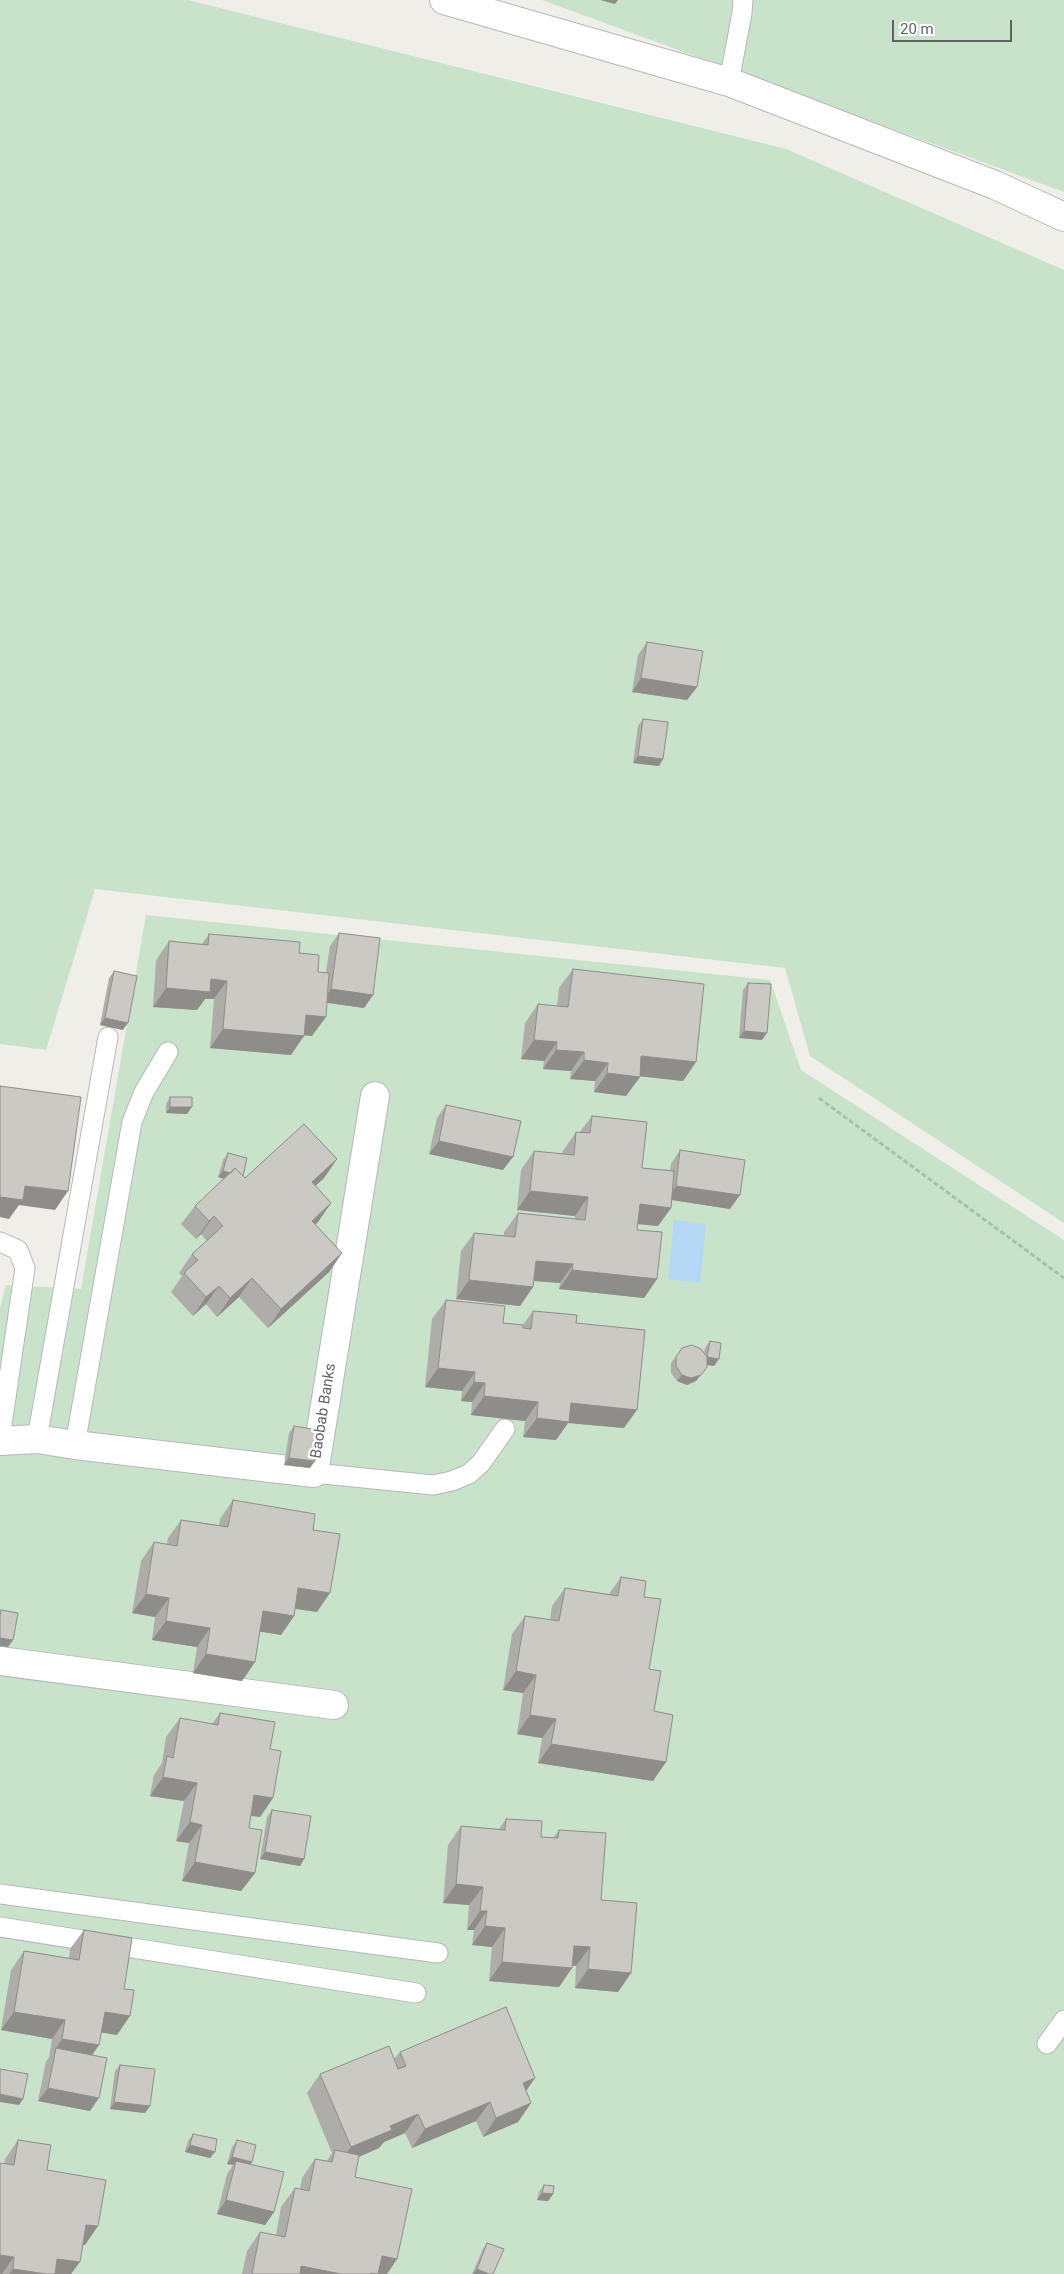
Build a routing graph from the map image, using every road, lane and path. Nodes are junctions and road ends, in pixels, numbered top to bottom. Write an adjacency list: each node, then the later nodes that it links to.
1 (444, 0): 3 (street)
2 (743, 0): 3 (lane)
3 (729, 82): 4 (street)
4 (1064, 216)
5 (108, 1037): 13 (lane)
6 (168, 1052): 14 (lane)
7 (375, 1096): 15 (street, Baobab Banks)
8 (819, 1098): 10 (path)
9 (0, 1242): 12 (lane)
10 (1064, 1278)
11 (505, 1429): 15 (lane)
12 (0, 1439): 13 (street, Baobab Banks)
13 (38, 1439): 14 (street, Baobab Banks)
14 (75, 1446): 15 (street, Baobab Banks)
15 (314, 1473)
16 (0, 1661): 17 (street)
17 (334, 1705)
18 (0, 1894): 20 (lane)
19 (0, 1927): 21 (lane)
20 (438, 1953)
21 (416, 1993)
22 (1064, 2020): 23 (lane)
23 (1047, 2044)

